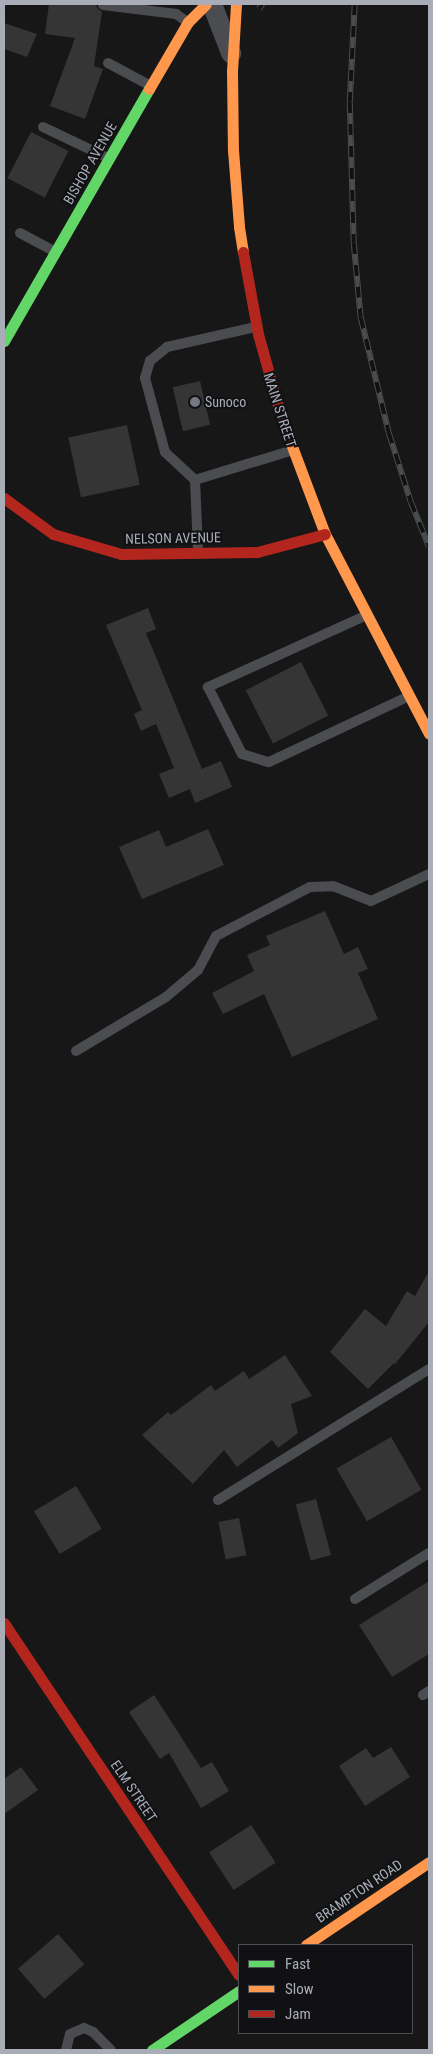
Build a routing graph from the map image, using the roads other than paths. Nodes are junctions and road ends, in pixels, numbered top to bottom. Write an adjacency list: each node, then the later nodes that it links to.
1 (236, 4): 5 (street, MAIN STREET)
2 (103, 5): 4 (lane)
3 (204, 5): 4 (street, BISHOP AVENUE); 5 (street, MAIN STREET)
4 (188, 22): 7 (street, BISHOP AVENUE)
5 (232, 58): 13 (street, MAIN STREET)
6 (108, 63): 7 (lane)
7 (151, 87): 9 (street, BISHOP AVENUE)
8 (44, 127): 9 (lane)
9 (110, 158): 11 (street, BISHOP AVENUE)
10 (20, 233): 11 (lane)
11 (56, 252): 12 (street, BISHOP AVENUE)
12 (8, 327): 14 (street, BISHOP AVENUE)
13 (256, 327): 15 (street, MAIN STREET); 16 (lane)
14 (4, 341)
15 (293, 450): 16 (lane); 18 (street, MAIN STREET)
16 (195, 480): 19 (lane)
17 (4, 498): 19 (street, NELSON AVENUE)
18 (325, 534): 19 (street, NELSON AVENUE); 20 (street, MAIN STREET)
19 (198, 552)
20 (368, 615): 21 (street, MAIN STREET); 21 (lane)
21 (410, 696): 22 (street, MAIN STREET)
22 (429, 734)
23 (429, 874): 24 (lane)
24 (76, 1051)
25 (429, 1369): 26 (lane)
26 (218, 1500)
27 (429, 1553): 28 (lane)
28 (355, 1598)
29 (4, 1623): 32 (street, ELM STREET)
30 (429, 1862): 31 (street, BRAMPTON ROAD)
31 (307, 1944)
32 (238, 1974)
33 (238, 1992): 36 (street)
34 (66, 2050): 35 (lane)
35 (111, 2050)
36 (152, 2050)

